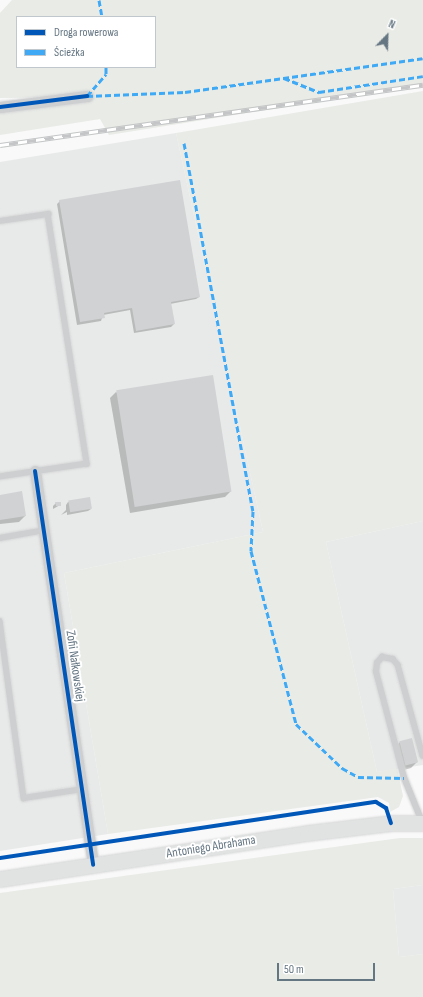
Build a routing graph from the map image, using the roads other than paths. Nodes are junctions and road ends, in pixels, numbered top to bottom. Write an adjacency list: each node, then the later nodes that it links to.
1 (87, 96): 2 (street)
2 (0, 107)
3 (0, 221): 4 (lane)
4 (35, 471): 5 (lane); 6 (street, Zofii Nałkowskiej)
5 (0, 477)
6 (45, 530): 7 (lane); 10 (street, Zofii Nałkowskiej)
7 (0, 538)
8 (0, 622): 10 (lane)
9 (423, 756): 12 (lane)
10 (83, 789): 13 (street, Zofii Nałkowskiej)
11 (423, 818): 12 (lane)
12 (423, 822): 13 (main road, Antoniego Abrahama)
13 (94, 865): 14 (main road, Antoniego Abrahama)
14 (0, 879)

